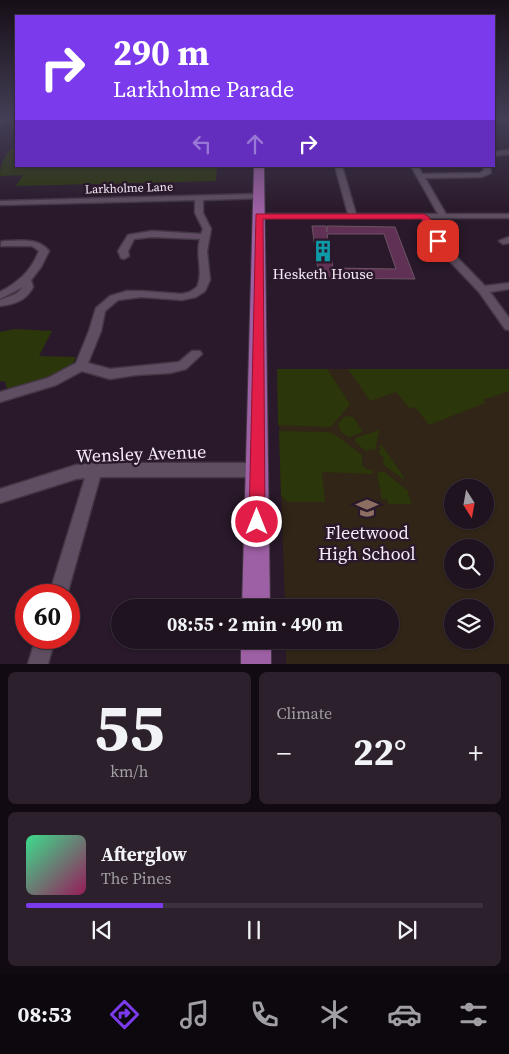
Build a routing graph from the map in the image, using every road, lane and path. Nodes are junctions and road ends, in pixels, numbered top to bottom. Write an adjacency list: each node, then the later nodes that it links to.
1 (509, 152): 2 (street)
2 (495, 154)
3 (259, 167): 8 (main road)
4 (338, 167): 13 (street)
5 (415, 167): 7 (street)
6 (487, 167): 7 (street)
7 (420, 176): 15 (street)
8 (259, 196): 9 (street, Larkholme Lane); 11 (main road)
9 (199, 198): 10 (street, Larkholme Lane); 16 (street)
10 (0, 203)
11 (259, 216): 13 (street); 29 (main road)
12 (509, 216): 15 (street)
13 (353, 217): 14 (street)
14 (424, 217): 15 (street); 21 (street)
15 (444, 217)
16 (205, 237): 18 (street); 26 (street)
17 (4, 244): 19 (street)
18 (124, 256)
19 (26, 281): 22 (street); 23 (street)
20 (509, 286): 21 (street)
21 (483, 290): 24 (street)
22 (0, 296)
23 (0, 302)
24 (509, 326)
25 (196, 354): 26 (street)
26 (80, 366): 27 (street)
27 (0, 397)
28 (95, 470): 29 (street, Wensley Avenue); 30 (street, Wensley Avenue); 31 (street)
29 (257, 470): 32 (main road)
30 (0, 496)
31 (61, 584)
32 (256, 599)
33 (43, 649): 35 (street)
34 (256, 649): 36 (main road)
35 (38, 664)
36 (256, 664)

